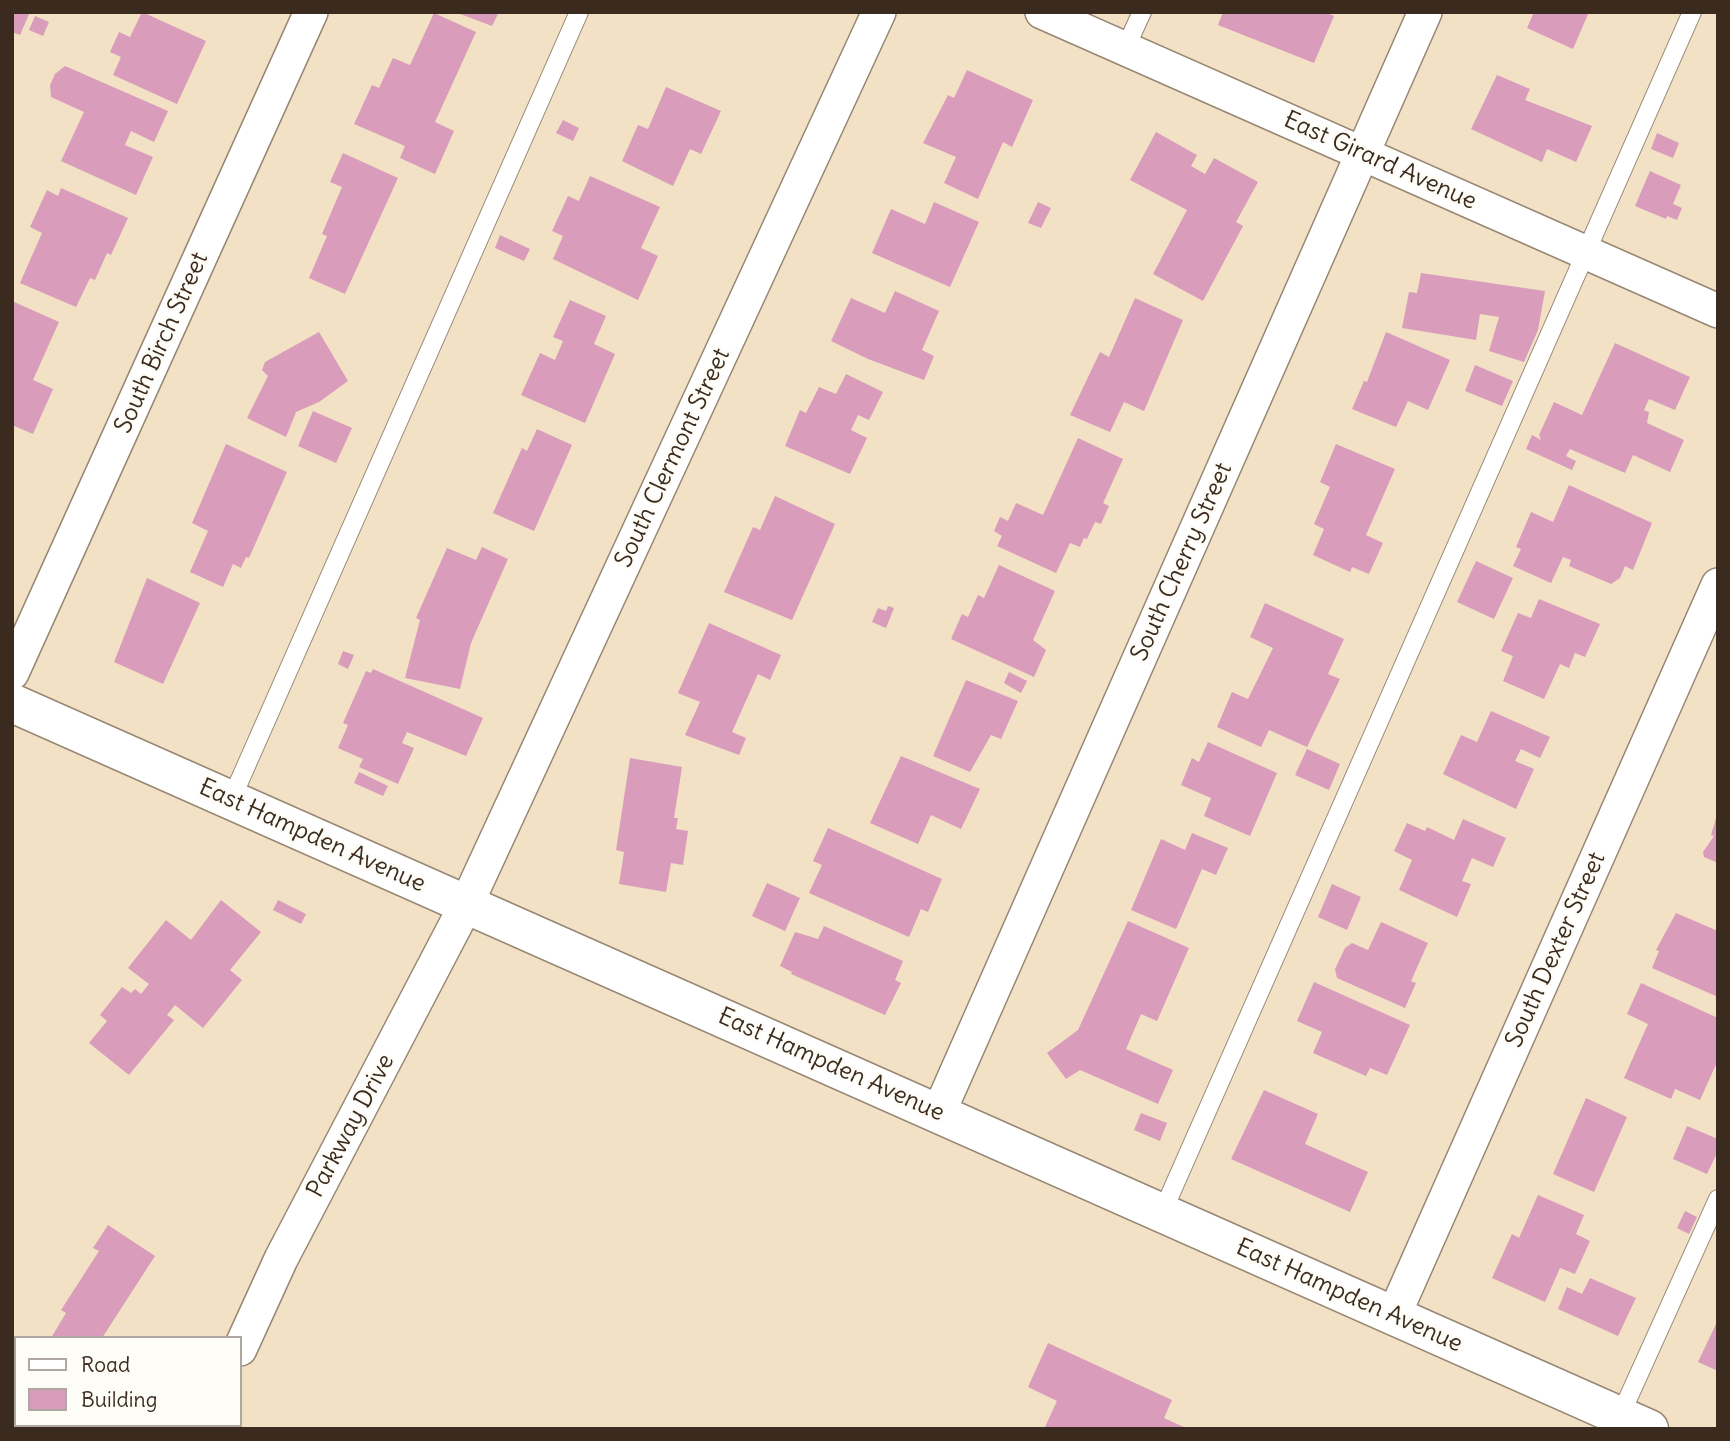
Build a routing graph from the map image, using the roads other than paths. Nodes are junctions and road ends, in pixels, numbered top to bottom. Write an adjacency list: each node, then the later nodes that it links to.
1 (311, 12): 13 (street, South Birch Street)
2 (579, 12): 15 (lane)
3 (879, 12): 16 (street, South Clermont Street)
4 (1042, 12): 8 (street, East Girard Avenue)
5 (1142, 12): 8 (lane)
6 (1425, 12): 9 (street, South Cherry Street)
7 (1692, 12): 10 (lane)
8 (1125, 49): 9 (street, East Girard Avenue)
9 (1362, 154): 10 (street, East Girard Avenue); 17 (street, South Cherry Street)
10 (1586, 250): 11 (street, East Girard Avenue); 19 (lane)
11 (1718, 311)
12 (1718, 585): 20 (street, South Dexter Street)
13 (12, 673)
14 (12, 703): 15 (highway, East Hampden Avenue)
15 (231, 800): 16 (highway, East Hampden Avenue)
16 (466, 905): 17 (highway, East Hampden Avenue); 21 (street, Parkway Drive)
17 (939, 1112): 19 (highway, East Hampden Avenue)
18 (1718, 1199): 22 (lane)
19 (1161, 1213): 20 (highway, East Hampden Avenue)
20 (1394, 1315): 22 (highway, East Hampden Avenue)
21 (242, 1345)
22 (1634, 1422)

